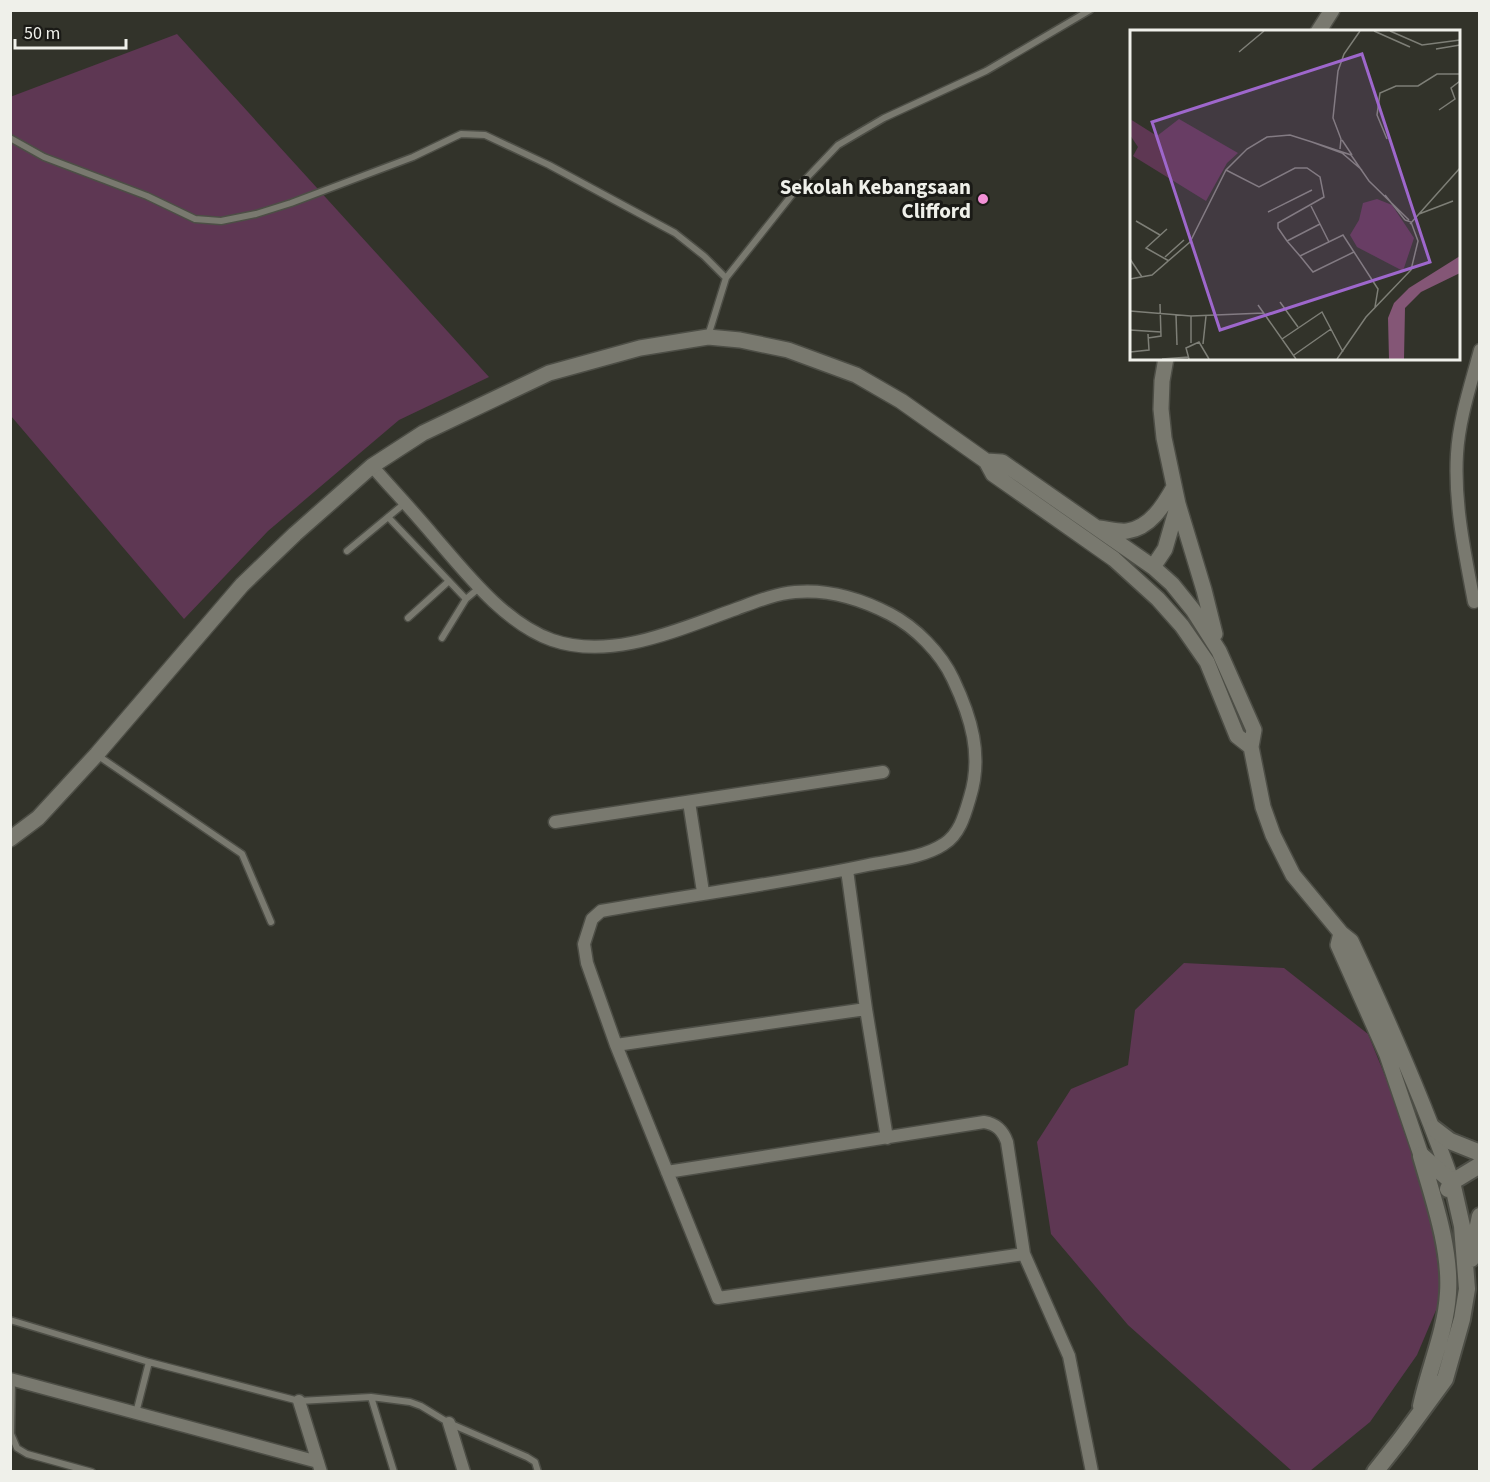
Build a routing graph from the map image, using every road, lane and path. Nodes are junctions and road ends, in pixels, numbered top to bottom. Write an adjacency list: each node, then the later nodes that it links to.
1 (1090, 10): 5 (lane)
2 (1332, 10): 3 (street)
3 (1319, 30)
4 (10, 138): 5 (lane)
5 (726, 278): 6 (lane)
6 (708, 337): 9 (street); 10 (street)
7 (1479, 350): 23 (street)
8 (1166, 360): 11 (street)
9 (986, 461): 15 (street); 17 (street)
10 (372, 466): 12 (street); 28 (street)
11 (1174, 487): 13 (street); 15 (street)
12 (405, 502): 14 (lane); 20 (street)
13 (1178, 504): 18 (street); 26 (street)
14 (388, 517): 16 (lane); 19 (lane)
15 (1099, 528): 18 (street)
16 (347, 551)
17 (1114, 560): 18 (street); 22 (street)
18 (1152, 567): 22 (street); 26 (street)
19 (449, 582): 21 (lane); 24 (lane)
20 (479, 588): 21 (lane); 33 (street)
21 (466, 599): 25 (lane)
22 (1158, 599): 27 (street)
23 (1474, 602)
24 (408, 618)
25 (442, 638)
26 (1219, 651): 27 (street)
27 (1251, 747): 36 (street)
28 (97, 754): 32 (street); 35 (lane)
29 (883, 772): 30 (street)
30 (689, 802): 31 (street); 34 (street)
31 (555, 822)
32 (10, 839)
33 (847, 870): 34 (street); 37 (street)
34 (703, 892): 38 (street)
35 (271, 922)
36 (1341, 933): 39 (street); 42 (street)
37 (866, 1009): 38 (street); 40 (street)
38 (616, 1045): 44 (street)
39 (1433, 1128): 41 (main road); 45 (street)
40 (887, 1138): 44 (street); 48 (street)
41 (1479, 1153)
42 (1421, 1155): 45 (main road); 47 (main road)
43 (1479, 1165): 45 (main road)
44 (668, 1172): 48 (street)
45 (1452, 1182): 47 (main road); 49 (main road)
46 (1479, 1216): 49 (main road)
47 (1440, 1225): 55 (main road)
48 (1024, 1254): 63 (street)
49 (1467, 1289): 55 (main road)
50 (10, 1320): 51 (lane)
51 (149, 1362): 54 (lane); 56 (lane)
52 (11, 1379): 56 (street); 59 (lane)
53 (371, 1397): 54 (lane); 57 (lane); 60 (lane)
54 (299, 1401): 58 (street)
55 (1420, 1412): 64 (main road)
56 (136, 1413): 58 (street)
57 (449, 1423): 61 (street); 62 (lane)
58 (320, 1467)
59 (92, 1472)
60 (394, 1472)
61 (464, 1472)
62 (538, 1472)
63 (1092, 1472)
64 (1375, 1472)

